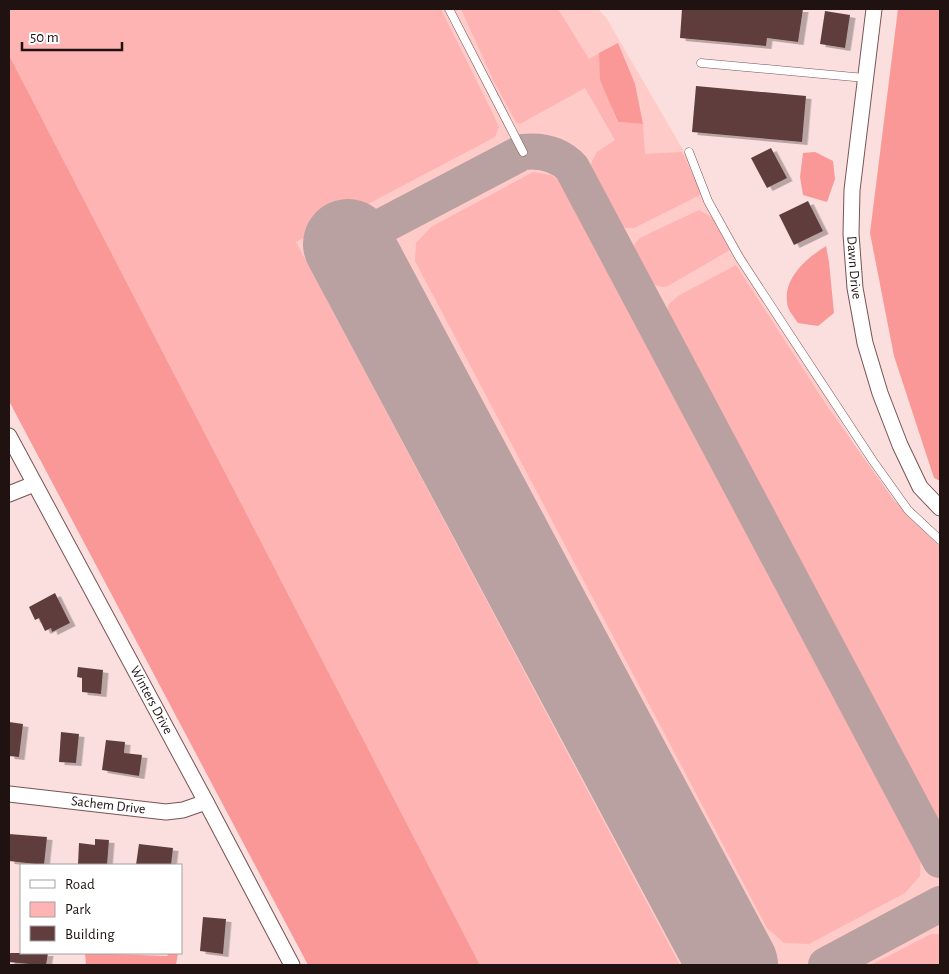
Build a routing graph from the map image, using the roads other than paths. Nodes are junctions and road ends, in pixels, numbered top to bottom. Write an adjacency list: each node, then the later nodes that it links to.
1 (449, 9): 5 (lane)
2 (874, 9): 4 (street, Dawn Drive)
3 (701, 63): 4 (lane)
4 (865, 78): 10 (street, Dawn Drive)
5 (523, 152)
6 (689, 152): 11 (lane)
7 (9, 436): 8 (street, Winters Drive)
8 (34, 484): 9 (street); 13 (street, Winters Drive)
9 (9, 494)
10 (940, 508)
11 (940, 540)
12 (9, 794): 13 (street, Sachem Drive)
13 (206, 802): 14 (street, Winters Drive)
14 (292, 965)

